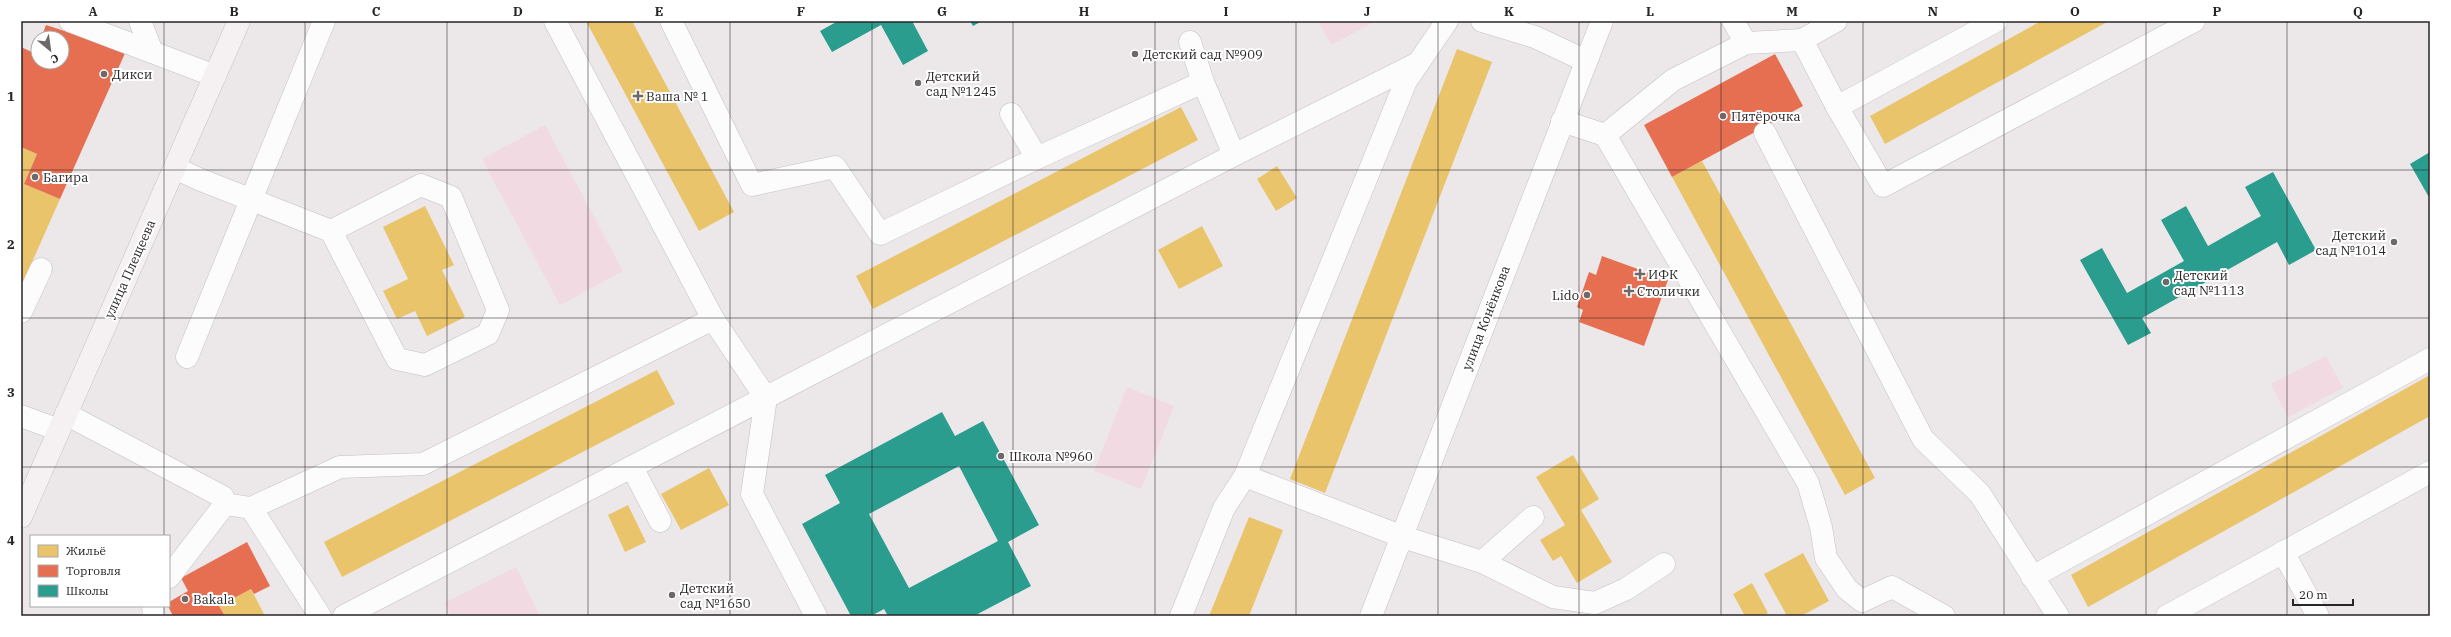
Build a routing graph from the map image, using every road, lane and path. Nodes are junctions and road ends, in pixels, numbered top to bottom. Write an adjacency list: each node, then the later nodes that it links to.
1 (70, 21): 17 (street)
2 (140, 21): 17 (street)
3 (239, 21): 20 (main road, улица Плещеева)
4 (324, 21): 30 (street)
5 (555, 21): 34 (street)
6 (671, 21): 28 (street)
7 (1447, 21): 19 (street)
8 (1482, 21): 18 (street)
9 (1602, 21): 18 (street, улица Конёнкова)
10 (1733, 21): 16 (street)
11 (1836, 21): 14 (street)
12 (1996, 21): 22 (street)
13 (2194, 21): 22 (street)
14 (1802, 40): 16 (street); 22 (street)
15 (1190, 42): 21 (street)
16 (1746, 43): 26 (street)
17 (152, 52): 20 (street)
18 (1586, 61): 24 (street, улица Конёнкова)
19 (1418, 63): 27 (street); 42 (street)
20 (215, 76): 29 (main road, улица Плещеева)
21 (1204, 82): 27 (street); 28 (street)
22 (1838, 107)
23 (1011, 114): 28 (street)
24 (1562, 121): 26 (street); 48 (street, улица Конёнкова)
25 (1765, 132): 53 (street)
26 (1605, 135): 59 (street)
27 (1234, 155): 37 (street)
28 (1037, 158)
29 (176, 168): 30 (street); 39 (main road, улица Плещеева)
30 (251, 200): 31 (street); 35 (street)
31 (331, 230): 31 (street)
32 (41, 269): 33 (street)
33 (21, 312)
34 (713, 319): 37 (street); 44 (street)
35 (187, 357)
36 (2430, 359): 53 (street)
37 (766, 398): 40 (street); 56 (street)
38 (21, 416): 39 (street)
39 (63, 422): 43 (street); 45 (main road, улица Плещеева)
40 (632, 467): 47 (street); 55 (street)
41 (2430, 472): 49 (street)
42 (1245, 476): 48 (street); 57 (street)
43 (225, 504): 44 (street); 52 (street)
44 (251, 508): 54 (street)
45 (21, 517)
46 (1533, 517): 50 (street)
47 (660, 521)
48 (1403, 537): 50 (street); 58 (street, улица Конёнкова)
49 (2284, 552): 61 (street); 62 (street)
50 (1482, 562): 51 (street)
51 (1664, 564)
52 (170, 576)
53 (2032, 576): 60 (street)
54 (320, 616)
55 (344, 616)
56 (816, 616)
57 (1181, 616)
58 (1371, 616)
59 (1944, 616)
60 (2058, 616)
61 (2167, 616)
62 (2318, 616)

